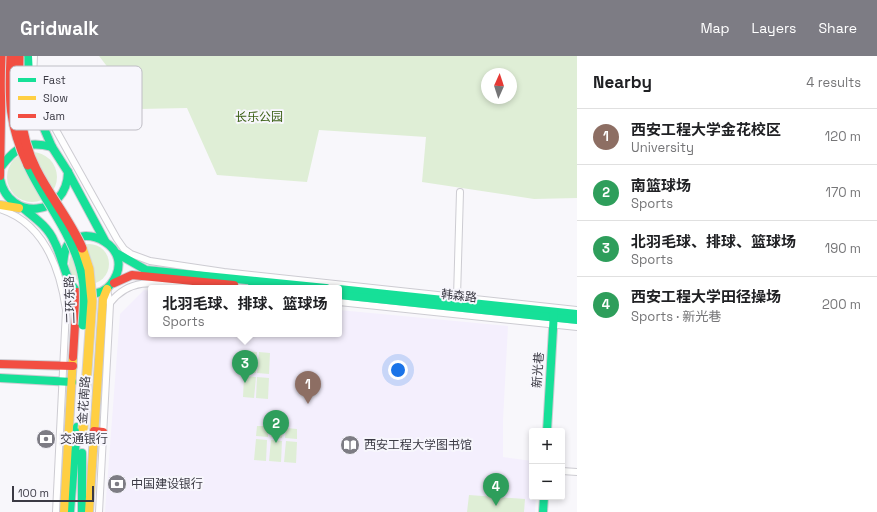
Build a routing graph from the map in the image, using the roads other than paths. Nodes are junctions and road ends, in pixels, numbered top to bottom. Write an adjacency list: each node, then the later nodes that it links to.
1 (2, 56): 8 (main road)
2 (11, 56): 5 (main road, 二环东路, bridge)
3 (19, 56): 6 (main road, 二环东路, bridge)
4 (28, 56): 7 (main road)
5 (11, 66)
6 (19, 66)
7 (28, 66)
8 (1, 102): 9 (main road); 15 (main road)
9 (10, 124)
10 (14, 130): 46 (main road, 二环东路, bridge)
11 (23, 130): 46 (main road, 二环东路, bridge)
12 (45, 130): 14 (main road)
13 (55, 130): 24 (street)
14 (52, 147): 15 (main road); 16 (main road)
15 (0, 169): 17 (main road)
16 (68, 172): 21 (main road); 23 (main road)
17 (0, 176)
18 (0, 180): 21 (main road)
19 (460, 192): 34 (street)
20 (0, 205): 21 (main road)
21 (24, 208): 25 (main road)
22 (0, 209): 43 (street)
23 (105, 242): 24 (main road); 25 (main road)
24 (120, 251): 29 (main road); 30 (main road); 34 (street)
25 (63, 264): 32 (main road)
26 (132, 285): 27 (street); 30 (street); 36 (street)
27 (170, 285)
28 (237, 285): 30 (main road)
29 (296, 285)
30 (109, 287): 32 (main road); 36 (street); 48 (main road, 金花南路)
31 (342, 289): 39 (main road, 韩森路)
32 (77, 292): 43 (main road, 金花南路)
33 (342, 295): 39 (main road, 韩森路)
34 (457, 297): 37 (street)
35 (342, 302): 39 (street)
36 (110, 303): 48 (street)
37 (577, 310)
38 (577, 314): 39 (main road, 韩森路)
39 (554, 318): 40 (main road, 韩森路); 41 (street); 47 (main road, 新光巷)
40 (577, 320)
41 (577, 327)
42 (0, 364): 43 (main road)
43 (68, 366): 45 (main road, 金花南路)
44 (0, 378): 45 (main road)
45 (67, 382): 53 (street); 54 (main road, 金花南路)
46 (80, 428): 51 (main road, 二环东路); 56 (main road, 二环东路)
47 (547, 428)
48 (98, 431): 57 (main road, 金花南路); 58 (street)
49 (565, 471): 50 (street)
50 (577, 472)
51 (72, 490): 54 (main road); 55 (main road, 二环东路)
52 (544, 500): 59 (main road)
53 (56, 512)
54 (64, 512)
55 (70, 512)
56 (82, 512)
57 (88, 512)
58 (99, 512)
59 (543, 512)

